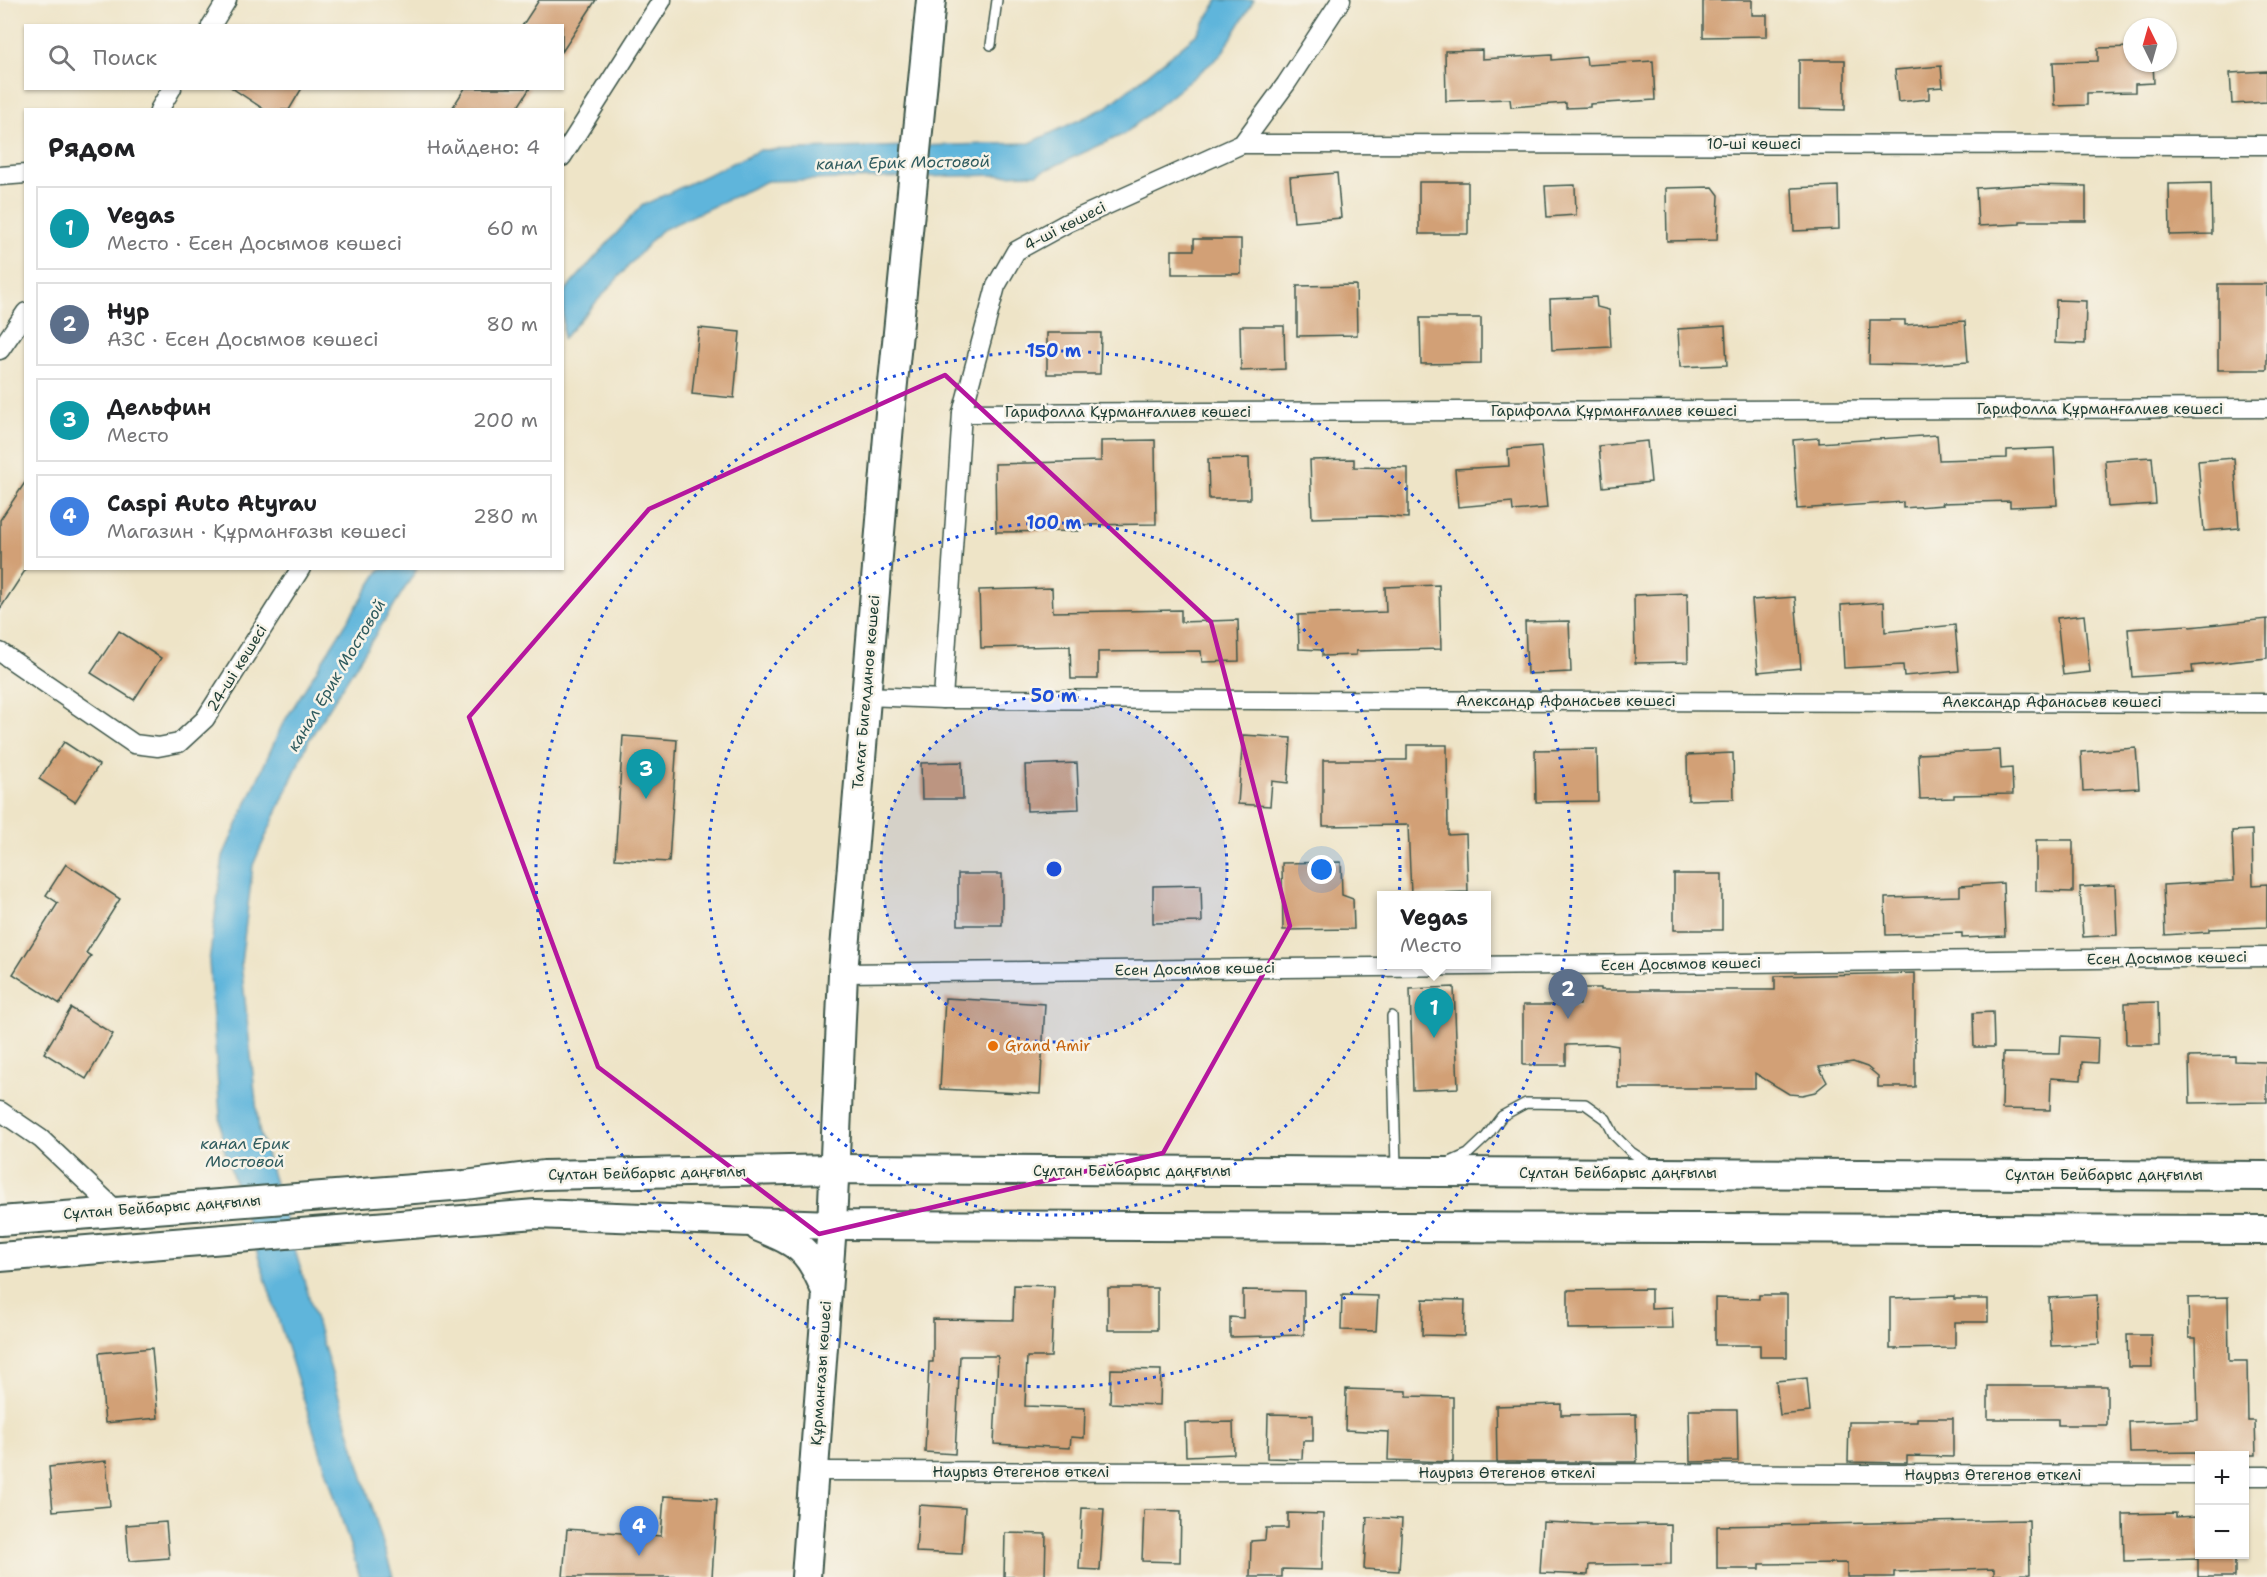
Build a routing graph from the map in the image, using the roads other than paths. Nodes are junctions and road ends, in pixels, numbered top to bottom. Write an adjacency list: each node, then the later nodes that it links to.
1 (227, 0): 6 (street)
2 (662, 0): 12 (street)
3 (931, 0): 21 (main road, Талғат Бигелдинов көшесі)
4 (997, 0): 7 (lane)
5 (1341, 0): 10 (street, 4-ші көшесі)
6 (212, 24)
7 (991, 45)
8 (171, 90): 9 (street)
9 (160, 108)
10 (1242, 144): 11 (street, 10-ші көшесі); 18 (street, 4-ші көшесі)
11 (2267, 145)
12 (564, 154)
13 (24, 174): 14 (street)
14 (0, 176)
15 (24, 315): 16 (street)
16 (0, 350)
17 (2267, 408): 18 (street, Гарифолла Құрманғалиев көшесі)
18 (962, 413): 22 (street, 4-ші көшесі)
19 (300, 570): 20 (street, 24-ші көшесі)
20 (0, 652)
21 (865, 696): 22 (street, Александр Афанасьев көшесі); 27 (main road, Талғат Бигелдинов көшесі)
22 (943, 699): 23 (street, Александр Афанасьев көшесі)
23 (2267, 702)
24 (2267, 957): 25 (street, Есен Досымов көшесі)
25 (1491, 966)
26 (1377, 967): 27 (street, Есен Досымов көшесі)
27 (843, 973): 29 (main road, Талғат Бигелдинов көшесі)
28 (1392, 1016): 34 (lane)
29 (836, 1108): 31 (main road, Талғат Бигелдинов көшесі); 32 (main road); 33 (main road)
30 (0, 1111): 38 (street)
31 (834, 1169): 32 (main road, Сұлтан Бейбарыс даңғылы); 33 (main road, Сұлтан Бейбарыс даңғылы); 41 (main road, Құрманғазы көшесі)
32 (882, 1170): 34 (main road, Сұлтан Бейбарыс даңғылы)
33 (761, 1171): 38 (main road, Сұлтан Бейбарыс даңғылы)
34 (1396, 1173): 35 (main road, Сұлтан Бейбарыс даңғылы)
35 (1430, 1173): 36 (main road, Сұлтан Бейбарыс даңғылы); 36 (lane)
36 (1664, 1174): 37 (main road, Сұлтан Бейбарыс даңғылы)
37 (2267, 1176)
38 (116, 1210): 39 (main road, Сұлтан Бейбарыс даңғылы)
39 (0, 1221)
40 (749, 1222): 41 (main road); 44 (main road); 45 (main road)
41 (832, 1225): 42 (main road); 45 (main road, Құрманғазы көшесі)
42 (895, 1225): 43 (main road); 45 (main road)
43 (2267, 1230)
44 (0, 1257)
45 (827, 1293): 46 (main road, Құрманғазы көшесі)
46 (814, 1471): 47 (street, Наурыз Өтегенов өткелі); 50 (main road, Құрманғазы көшесі)
47 (2195, 1475)
48 (2249, 1476): 49 (street)
49 (2267, 1476)
50 (806, 1577)

